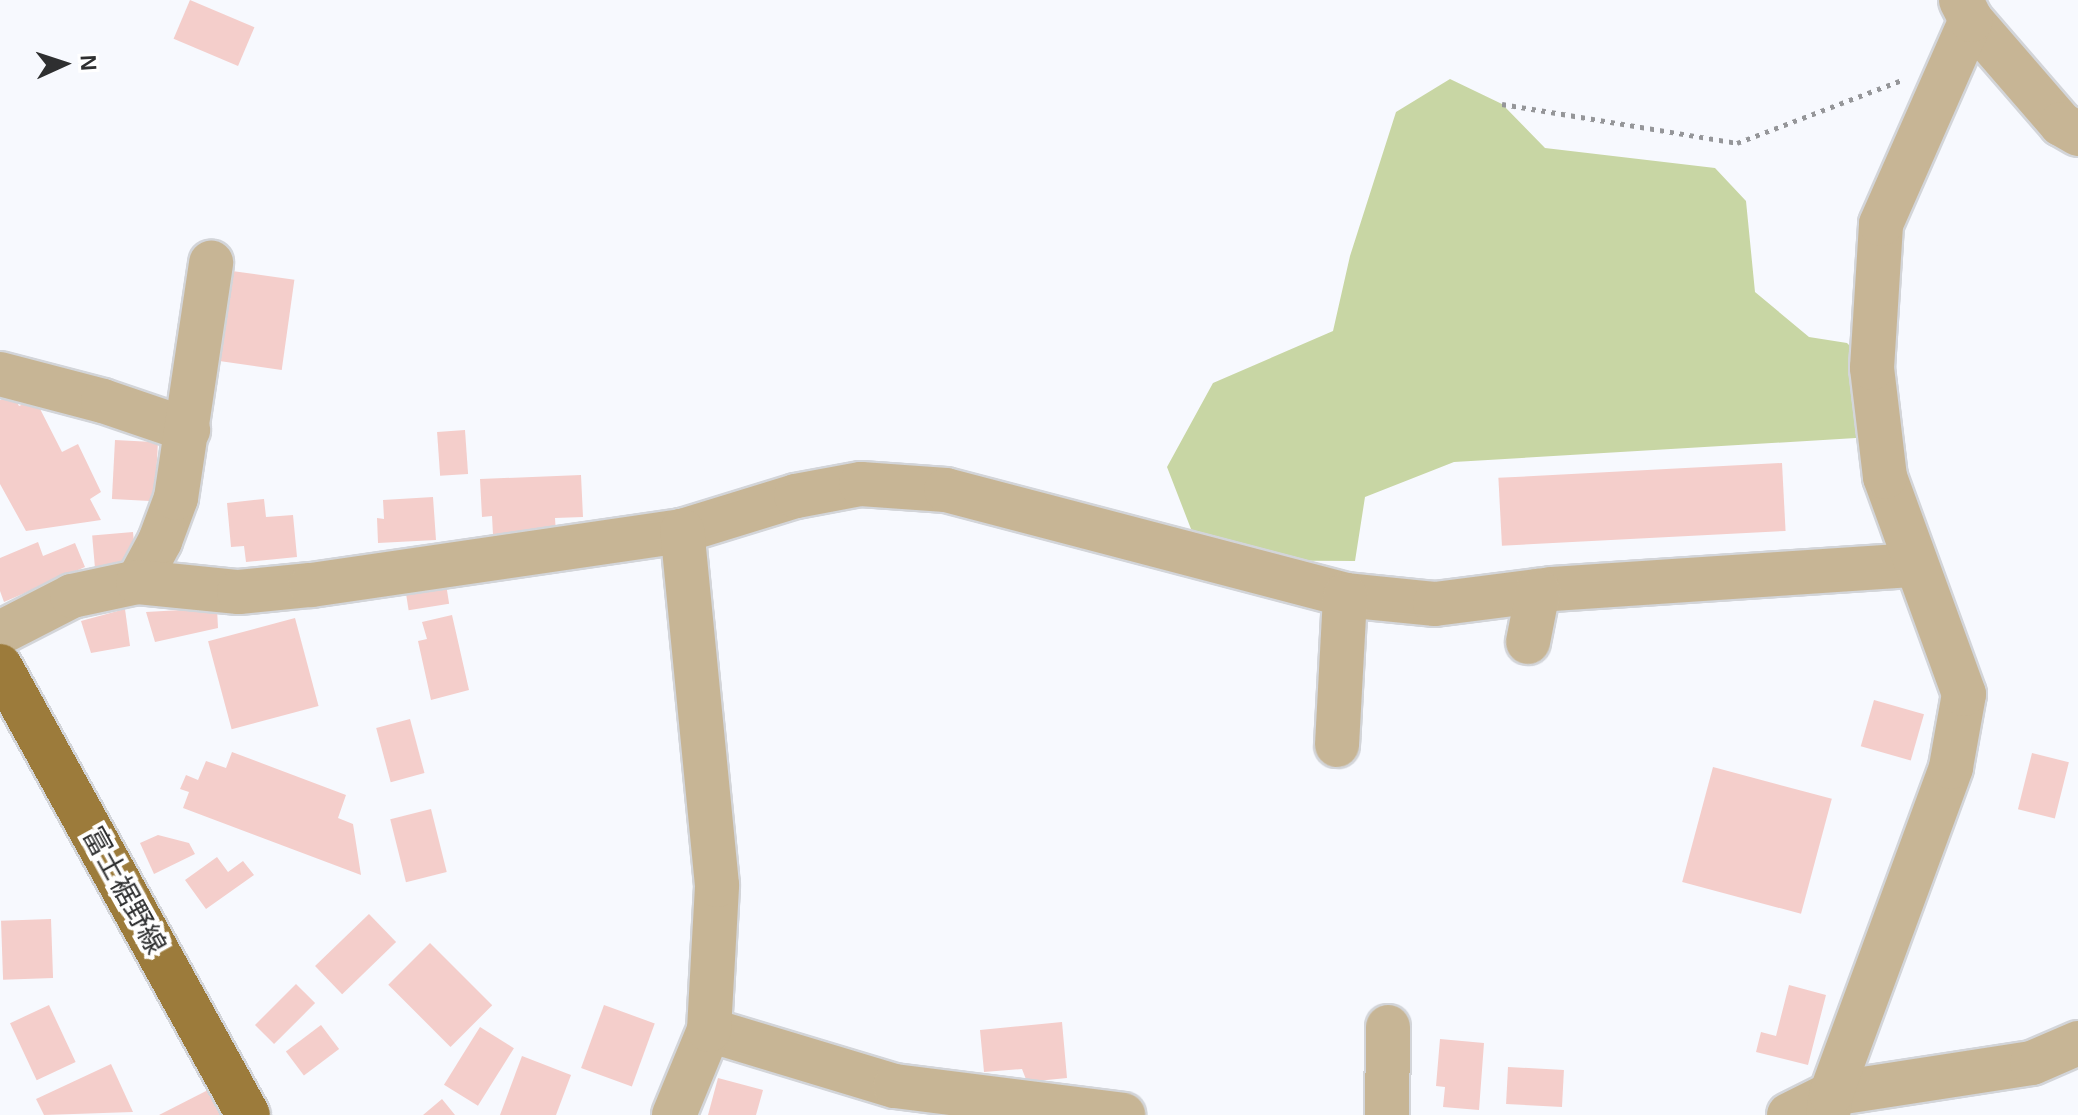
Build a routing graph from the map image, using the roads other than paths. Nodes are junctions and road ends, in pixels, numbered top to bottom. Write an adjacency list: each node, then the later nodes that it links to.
1 (1966, 10): 2 (street); 7 (street)
2 (2078, 134)
3 (211, 263): 5 (street)
4 (0, 374): 5 (street)
5 (188, 430): 8 (street)
6 (682, 531): 8 (street); 10 (street); 16 (street)
7 (1915, 565): 9 (street); 18 (street)
8 (138, 582): 11 (street)
9 (1538, 591): 10 (street); 12 (street)
10 (1345, 595): 14 (street)
11 (0, 633)
12 (1528, 642)
13 (0, 666): 19 (main road, 富士裾野線)
14 (1337, 745)
15 (1388, 1027): 22 (street)
16 (709, 1030): 20 (street); 21 (street)
17 (2078, 1043): 18 (street)
18 (1830, 1105): 23 (street)
19 (248, 1115)
20 (674, 1115)
21 (1123, 1115)
22 (1387, 1115)
23 (1789, 1115)

